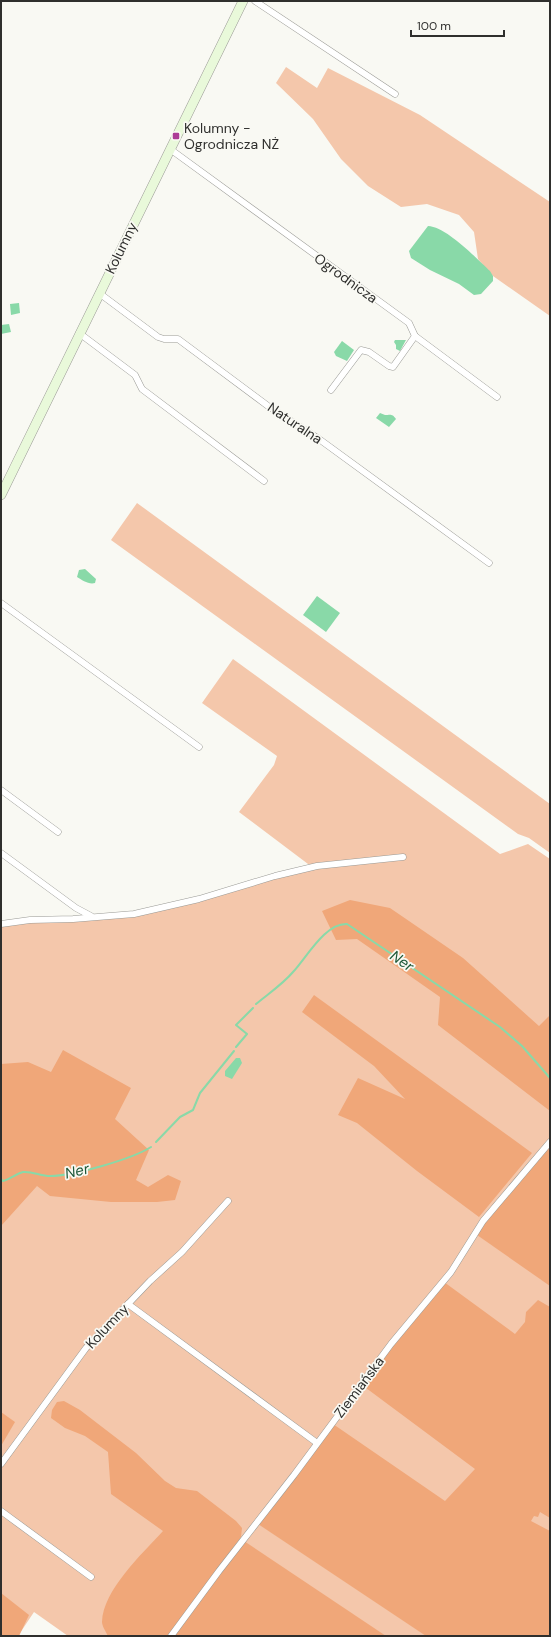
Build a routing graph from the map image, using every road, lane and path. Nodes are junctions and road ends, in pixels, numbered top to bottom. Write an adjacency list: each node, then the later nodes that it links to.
1 (243, 1): 4 (street, Kolumny)
2 (255, 1): 3 (street)
3 (395, 94)
4 (170, 149): 5 (street, Kolumny); 7 (street, Ogrodnicza)
5 (99, 293): 6 (street, Kolumny); 12 (street, Naturalna)
6 (79, 333): 10 (street); 11 (street, Kolumny)
7 (416, 336): 8 (street); 9 (street, Ogrodnicza)
8 (330, 390)
9 (497, 397)
10 (264, 481)
11 (1, 495)
12 (489, 563)
13 (1, 603): 14 (street)
14 (200, 747)
15 (1, 790): 16 (street)
16 (58, 832)
17 (1, 853): 19 (street)
18 (403, 857): 19 (street)
19 (92, 917): 20 (street)
20 (1, 924)
21 (550, 1142): 24 (street, Ziemiańska)
22 (228, 1201): 23 (street, Kolumny)
23 (128, 1304): 24 (street); 25 (street, Kolumny)
24 (317, 1444): 28 (street, Ziemiańska)
25 (1, 1464)
26 (1, 1511): 27 (street)
27 (91, 1577)
28 (171, 1636)

